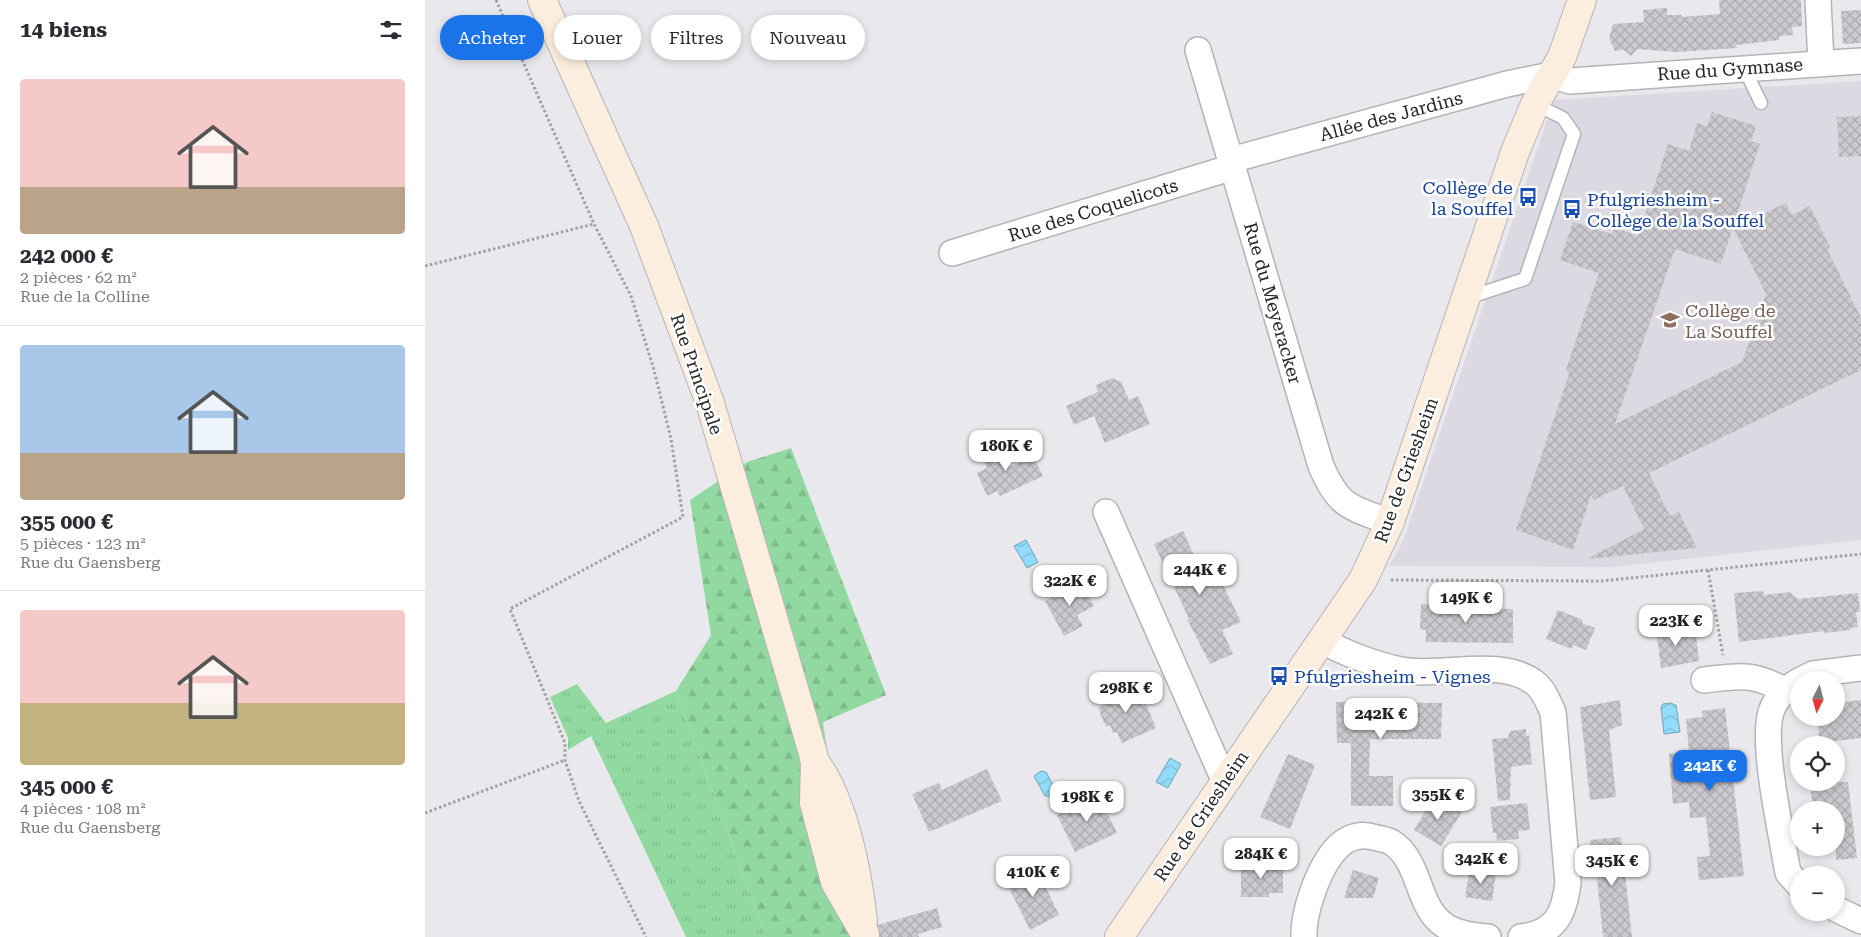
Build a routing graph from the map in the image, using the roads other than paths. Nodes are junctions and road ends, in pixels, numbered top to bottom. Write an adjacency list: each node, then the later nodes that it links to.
1 (542, 0): 26 (street, Rue Principale)
2 (1582, 0): 8 (street, Rue de Griesheim)
3 (1818, 0): 6 (street)
4 (1198, 50): 10 (street, Rue du Meyeracker)
5 (1861, 61): 6 (street, Rue du Gymnase)
6 (1821, 63): 7 (street, Rue du Gymnase)
7 (1744, 68): 8 (street, Rue du Gymnase); 9 (lane)
8 (1542, 90): 10 (street, Allée des Jardins); 12 (street, Rue de Griesheim); 12 (lane)
9 (1761, 103)
10 (1232, 163): 11 (street, Rue des Coquelicots); 14 (street, Rue du Meyeracker)
11 (952, 252)
12 (1467, 298): 14 (street, Rue de Griesheim)
13 (1106, 512): 21 (street)
14 (1390, 522): 15 (street, Rue de Griesheim)
15 (1322, 640): 21 (street, Rue de Griesheim); 30 (street)
16 (1861, 668): 17 (street)
17 (1837, 671)
18 (1716, 679): 19 (street)
19 (1790, 683)
20 (1790, 690): 22 (street)
21 (1225, 782): 27 (street, Rue de Griesheim)
22 (1790, 875)
23 (1845, 913): 24 (street)
24 (1861, 921)
25 (1861, 925): 31 (street)
26 (865, 935)
27 (1119, 937)
28 (1304, 937): 29 (street)
29 (1488, 937)
30 (1521, 937)
31 (1854, 937)

